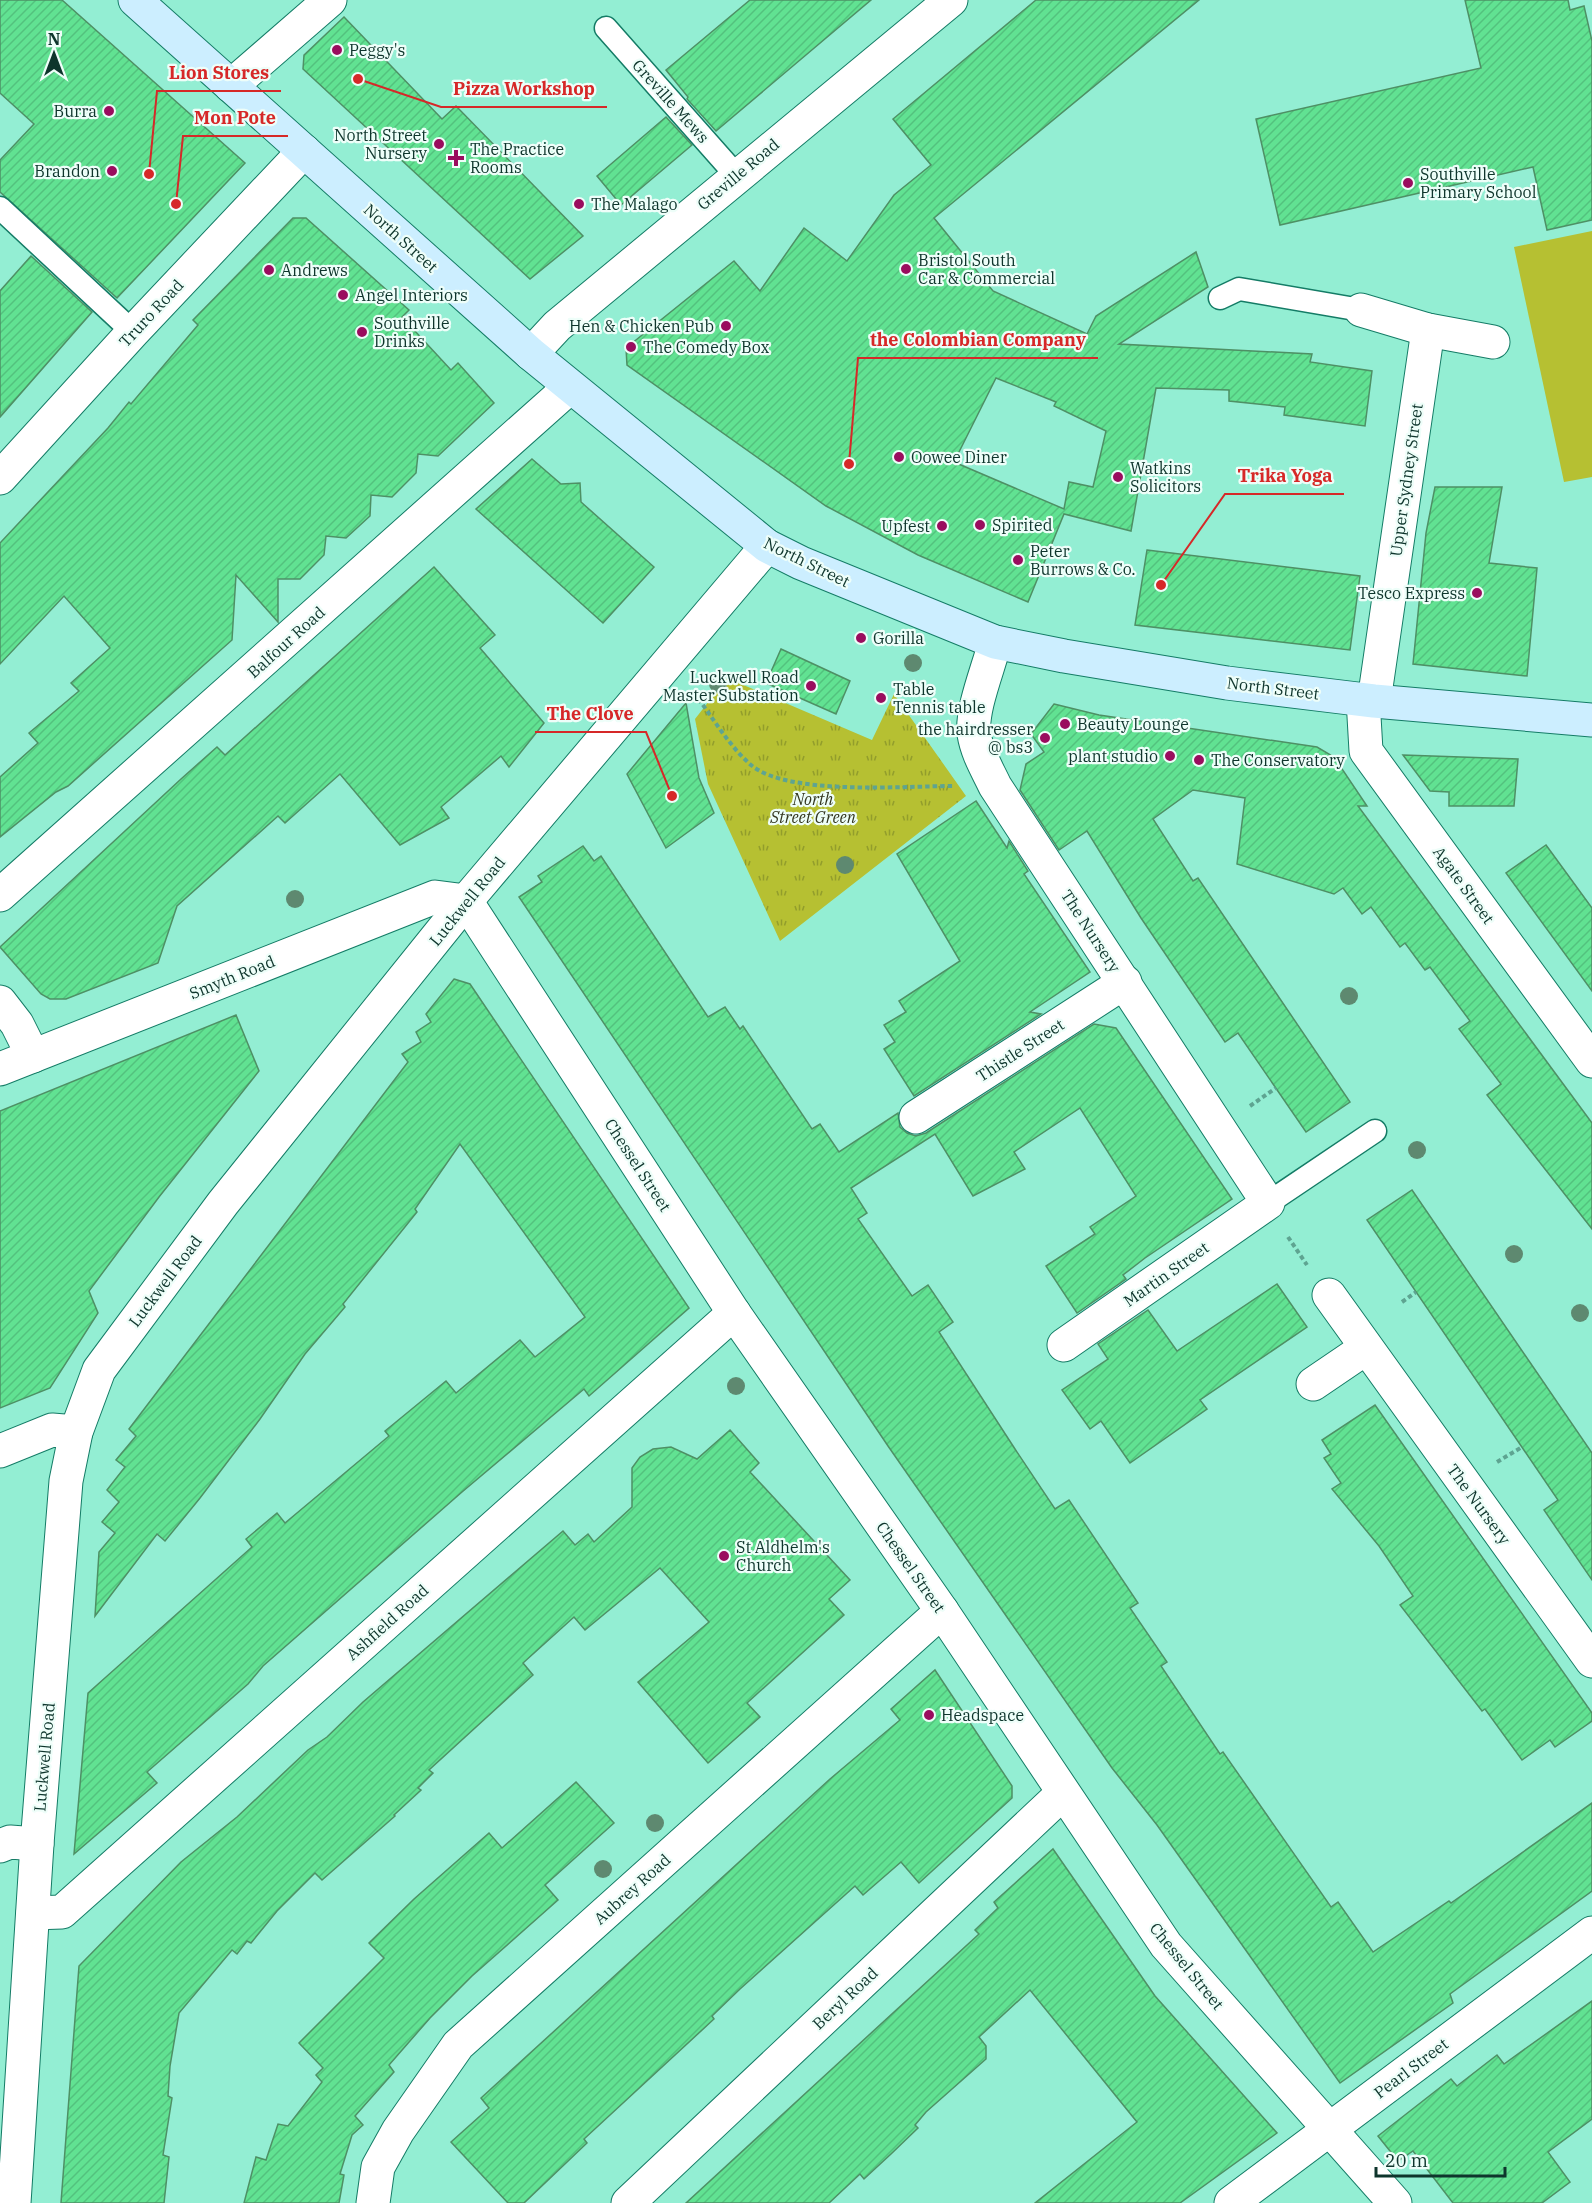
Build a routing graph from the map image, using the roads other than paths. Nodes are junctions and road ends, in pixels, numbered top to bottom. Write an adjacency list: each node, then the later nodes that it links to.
1 (135, 0): 5 (main road, North Street)
2 (330, 0): 5 (street)
3 (951, 0): 7 (street, Greville Road)
4 (606, 28): 7 (lane, Greville Mews)
5 (231, 86): 6 (main road, North Street)
6 (304, 152): 12 (street, Truro Road); 14 (main road, North Street)
7 (736, 175): 14 (street, Greville Road)
8 (0, 208): 12 (lane)
9 (1220, 298): 10 (lane)
10 (1360, 310): 11 (street)
11 (1428, 330): 13 (street); 19 (street, Upper Sydney Street)
12 (133, 332): 16 (street, Truro Road)
13 (1493, 342)
14 (531, 354): 15 (main road, North Street)
15 (570, 387): 17 (main road, North Street); 21 (street, Balfour Road)
16 (0, 478)
17 (767, 546): 18 (main road, North Street); 22 (street, Luckwell Road)
18 (995, 642): 19 (main road, North Street); 23 (street, The Nursery)
19 (1369, 700): 20 (main road, North Street); 26 (street, Agate Street)
20 (1592, 720)
21 (0, 895)
22 (466, 901): 25 (street, Smyth Road); 32 (street, Chessel Street); 36 (street, Luckwell Road)
23 (1125, 982): 28 (street, Thistle Street); 30 (street, The Nursery)
24 (0, 1002): 25 (street)
25 (33, 1056): 27 (street, Smyth Road)
26 (1592, 1061)
27 (0, 1069)
28 (916, 1117)
29 (1375, 1131): 30 (lane)
30 (1268, 1203): 33 (street, Martin Street)
31 (1329, 1295): 34 (street, The Nursery)
32 (734, 1313): 38 (street, Chessel Street); 43 (street, Ashfield Road)
33 (1064, 1345)
34 (1366, 1348): 35 (street); 39 (street, The Nursery)
35 (1313, 1384)
36 (76, 1431): 37 (street); 41 (street, Luckwell Road)
37 (0, 1451)
38 (942, 1611): 40 (street, Chessel Street); 47 (street, Aubrey Road)
39 (1592, 1661)
40 (1063, 1793): 45 (street, Chessel Street); 48 (street, Beryl Road)
41 (37, 1844): 42 (street); 43 (street, Luckwell Road)
42 (0, 1846)
43 (33, 1912): 46 (street, Luckwell Road)
44 (1592, 1933): 45 (street, Pearl Street)
45 (1328, 2129): 49 (street, Pearl Street); 50 (street, Chessel Street)
46 (14, 2203)
47 (373, 2203)
48 (628, 2203)
49 (1231, 2203)
50 (1395, 2203)

